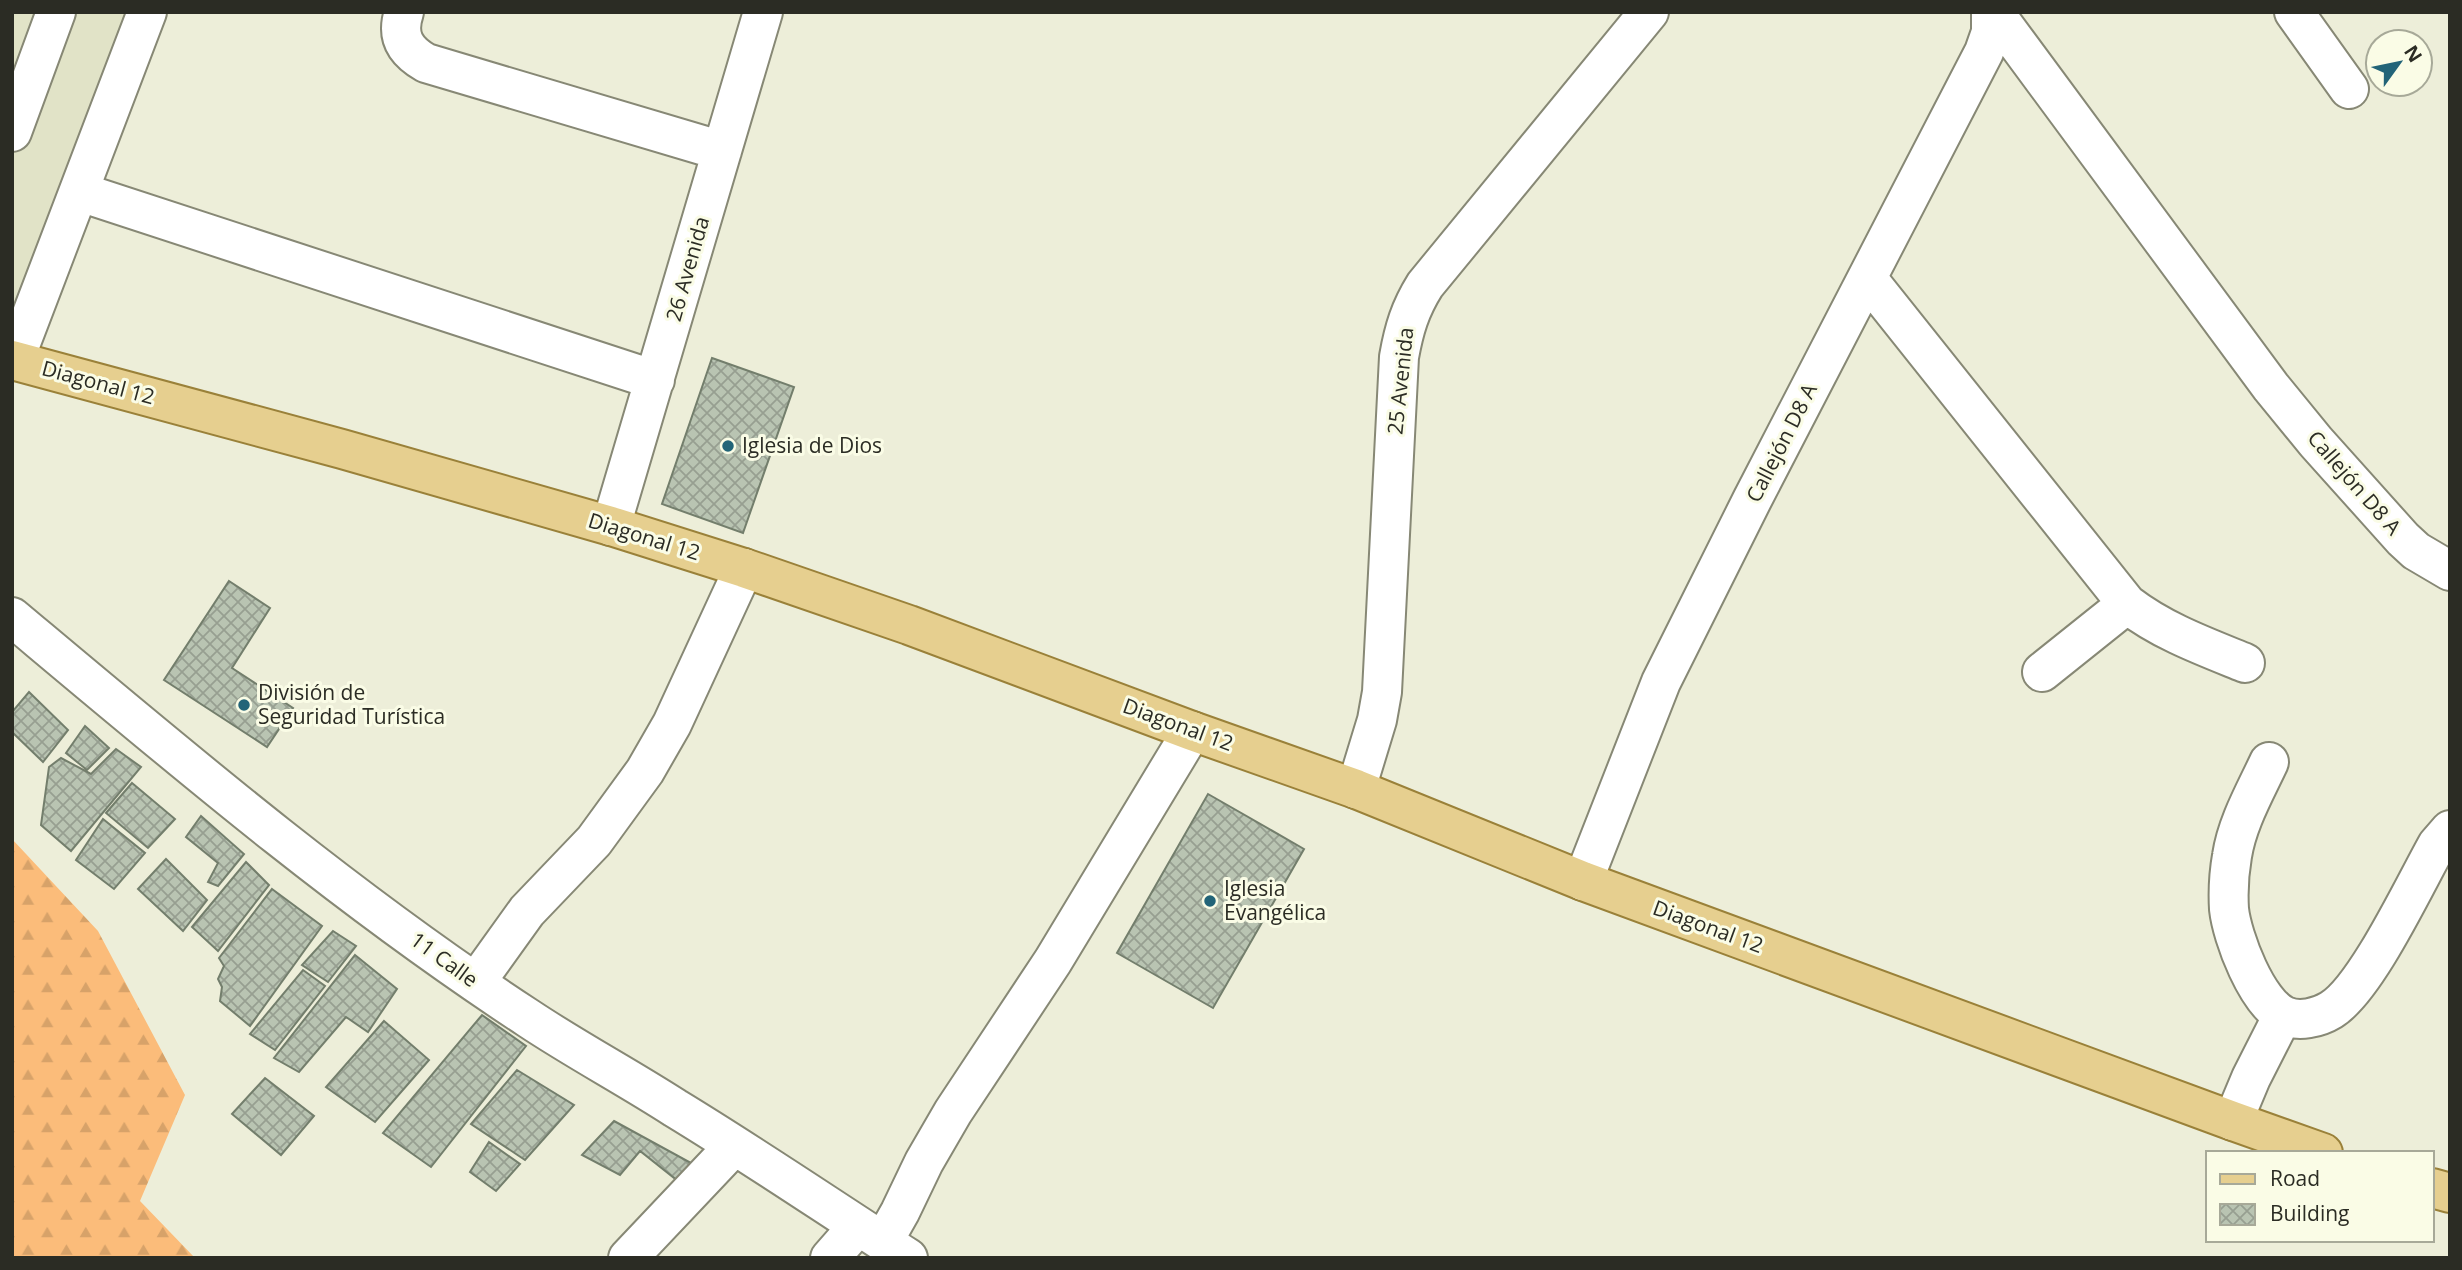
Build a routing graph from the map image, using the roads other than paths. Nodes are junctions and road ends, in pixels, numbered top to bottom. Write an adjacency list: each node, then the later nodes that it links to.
1 (56, 12): 9 (street)
2 (147, 12): 11 (street)
3 (404, 12): 10 (street)
4 (763, 12): 10 (street, 26 Avenida)
5 (1649, 12): 24 (street, 25 Avenida)
6 (1992, 12): 12 (street, Callejón D8 A); 17 (street, Callejón D8 A)
7 (2294, 12): 8 (street)
8 (2349, 89)
9 (12, 132)
10 (722, 151): 14 (street, 26 Avenida)
11 (80, 191): 13 (street); 14 (street)
12 (1867, 278): 18 (street); 26 (street, Callejón D8 A)
13 (13, 360): 15 (main road, Diagonal 12)
14 (655, 380): 15 (street, 26 Avenida)
15 (611, 526): 16 (main road, Diagonal 12)
16 (744, 568): 22 (main road, Diagonal 12); 27 (street)
17 (2450, 571)
18 (2127, 604): 20 (street); 21 (street)
19 (12, 617): 27 (street, 11 Calle)
20 (2245, 663)
21 (2042, 672)
22 (1192, 731): 24 (main road, Diagonal 12); 32 (street)
23 (2269, 762): 28 (street)
24 (1356, 789): 26 (main road, Diagonal 12)
25 (2450, 830): 28 (street)
26 (1583, 881): 29 (main road, Diagonal 12)
27 (476, 982): 30 (street, 11 Calle)
28 (2283, 1015): 29 (street)
29 (2233, 1121): 31 (main road, Diagonal 12)
30 (734, 1146): 32 (street, 11 Calle); 33 (street)
31 (2317, 1151)
32 (883, 1242): 34 (street)
33 (628, 1258)
34 (830, 1258)

